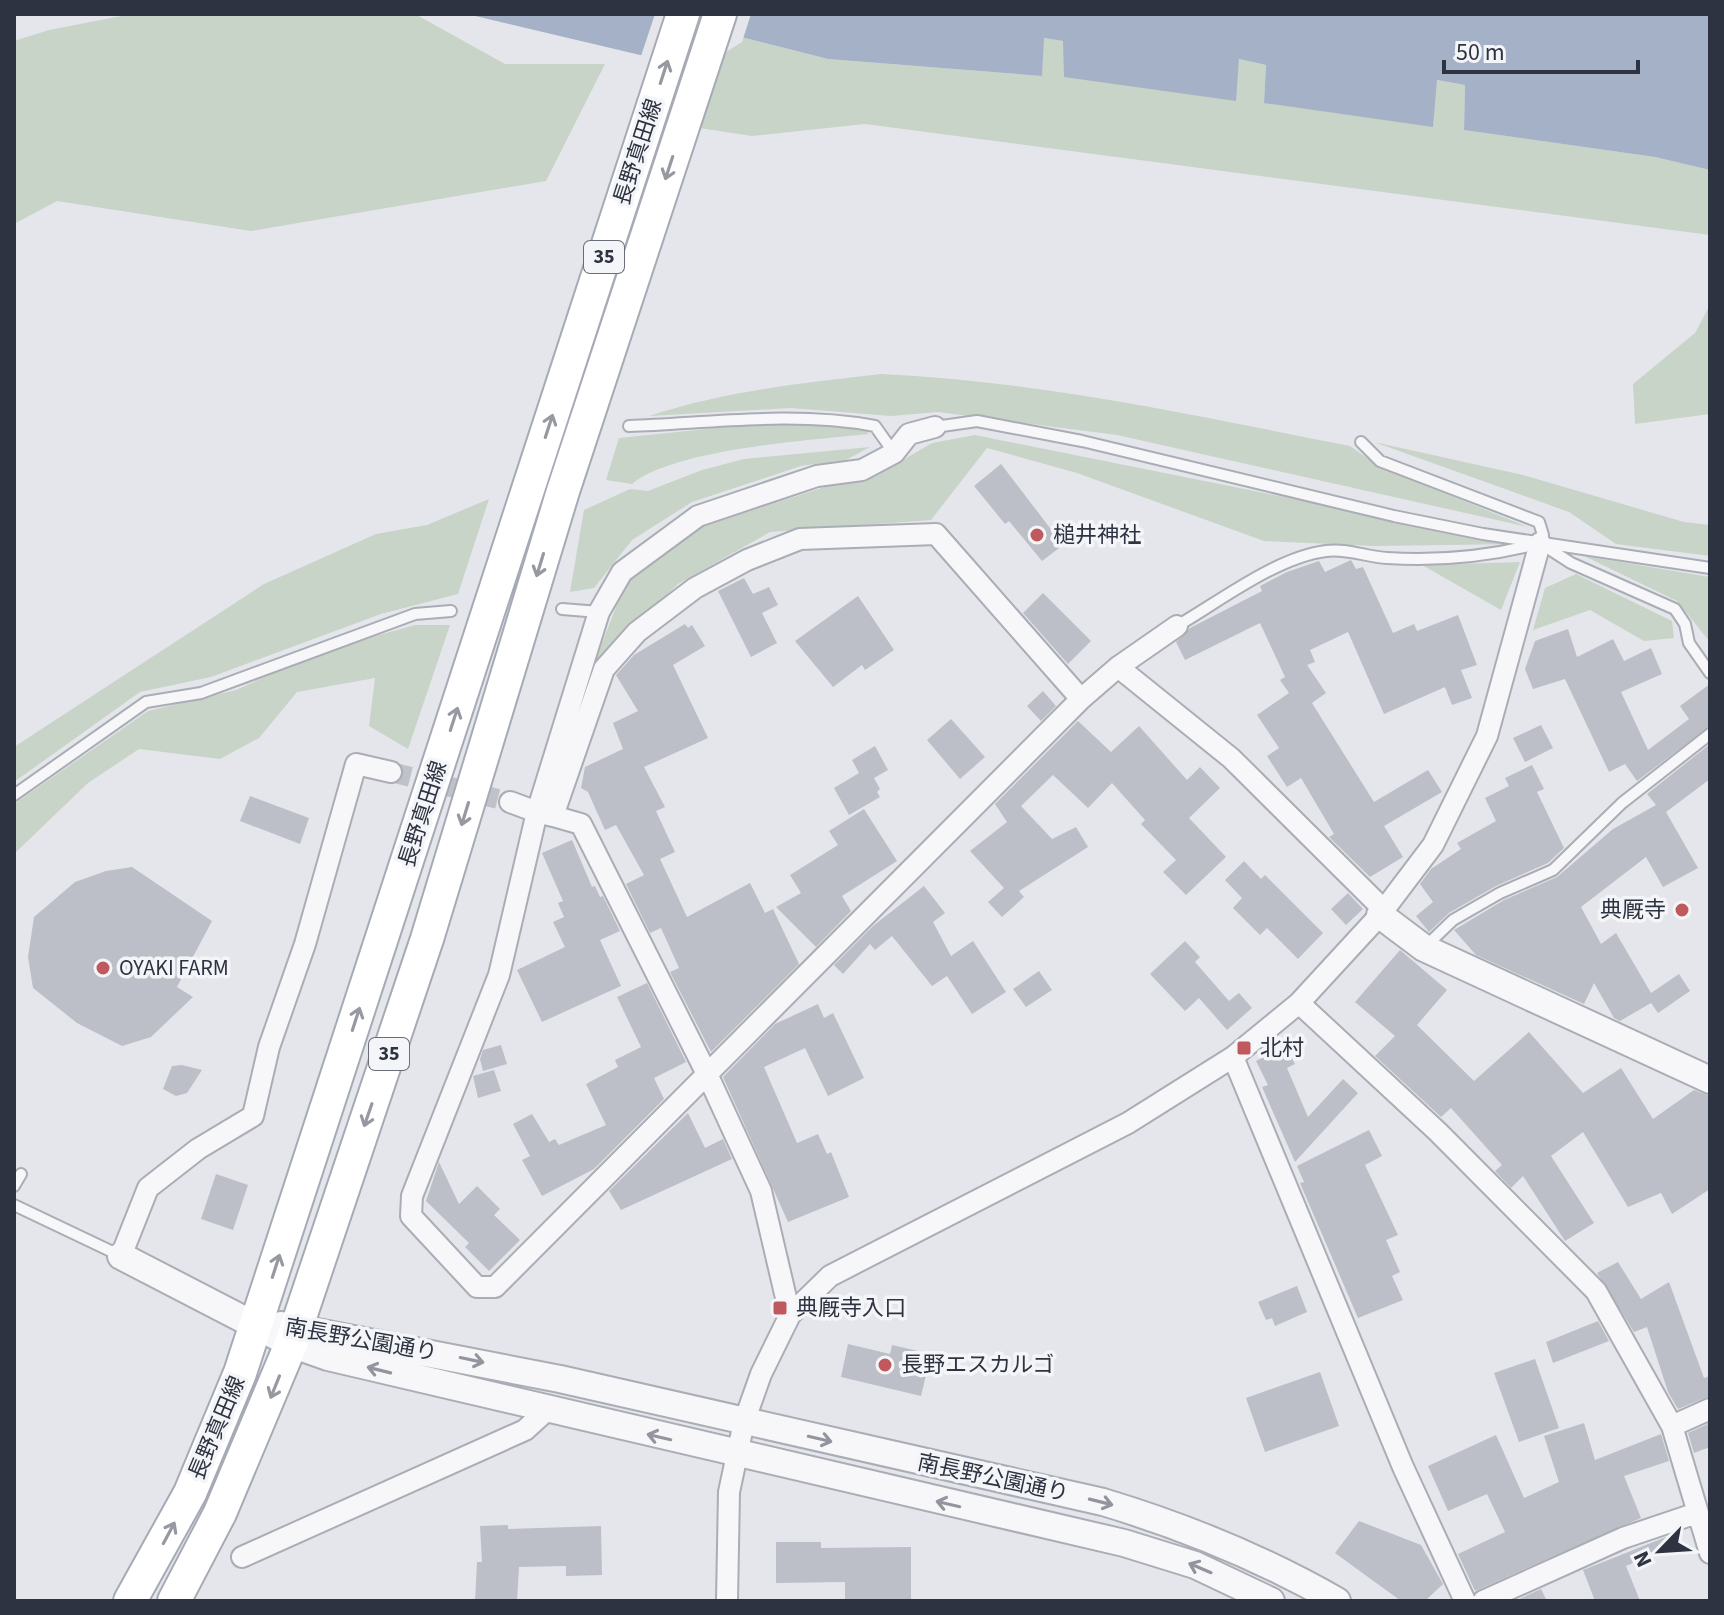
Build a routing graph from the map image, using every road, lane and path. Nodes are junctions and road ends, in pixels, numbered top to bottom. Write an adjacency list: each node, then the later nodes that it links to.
1 (683, 14): 32 (main road, 長野真田線 / 35, one-way to 1)
2 (720, 14): 33 (main road, 長野真田線 / 35, one-way to 33)
3 (629, 426): 6 (lane)
4 (935, 427): 6 (street); 7 (lane)
5 (1361, 442): 7 (lane)
6 (894, 453): 11 (street)
7 (1540, 543): 8 (lane); 12 (lane); 14 (lane); 21 (street)
8 (1710, 568)
9 (562, 609): 11 (lane)
10 (451, 611): 18 (lane)
11 (599, 612): 20 (street)
12 (1177, 626): 13 (street)
13 (1118, 667): 15 (street); 21 (street)
14 (1710, 673)
15 (1081, 699): 20 (street); 25 (street)
16 (1710, 734): 22 (lane)
17 (391, 772): 30 (street)
18 (14, 795)
19 (510, 802): 20 (street)
20 (545, 814): 25 (street); 25 (street)
21 (1382, 912): 22 (street); 23 (street)
22 (1424, 948): 26 (street)
23 (1299, 1003): 24 (street); 37 (street)
24 (1233, 1057): 31 (street); 47 (street)
25 (708, 1076): 31 (street)
26 (1710, 1080)
27 (21, 1174): 28 (lane)
28 (14, 1186)
29 (14, 1205): 30 (lane)
30 (121, 1256): 32 (street)
31 (790, 1315): 36 (street)
32 (257, 1323): 33 (street, 南長野公園通り); 42 (main road, 長野真田線 / 35, one-way to 32)
33 (294, 1335): 35 (street, 南長野公園通り, one-way to 33); 36 (street, 南長野公園通り, one-way to 36); 43 (main road, 長野真田線 / 35, one-way to 43)
34 (1710, 1409): 37 (street)
35 (547, 1410): 38 (street, 南長野公園通り, one-way to 35); 41 (street)
36 (744, 1422): 38 (street); 46 (street, 南長野公園通り, one-way to 46)
37 (1672, 1426): 39 (street)
38 (735, 1454): 44 (street); 45 (street, 南長野公園通り, one-way to 38)
39 (1697, 1513): 40 (street); 48 (street)
40 (1710, 1553)
41 (242, 1557)
42 (130, 1601)
43 (174, 1601)
44 (727, 1601)
45 (1271, 1601)
46 (1337, 1601)
47 (1465, 1601)
48 (1483, 1601)

